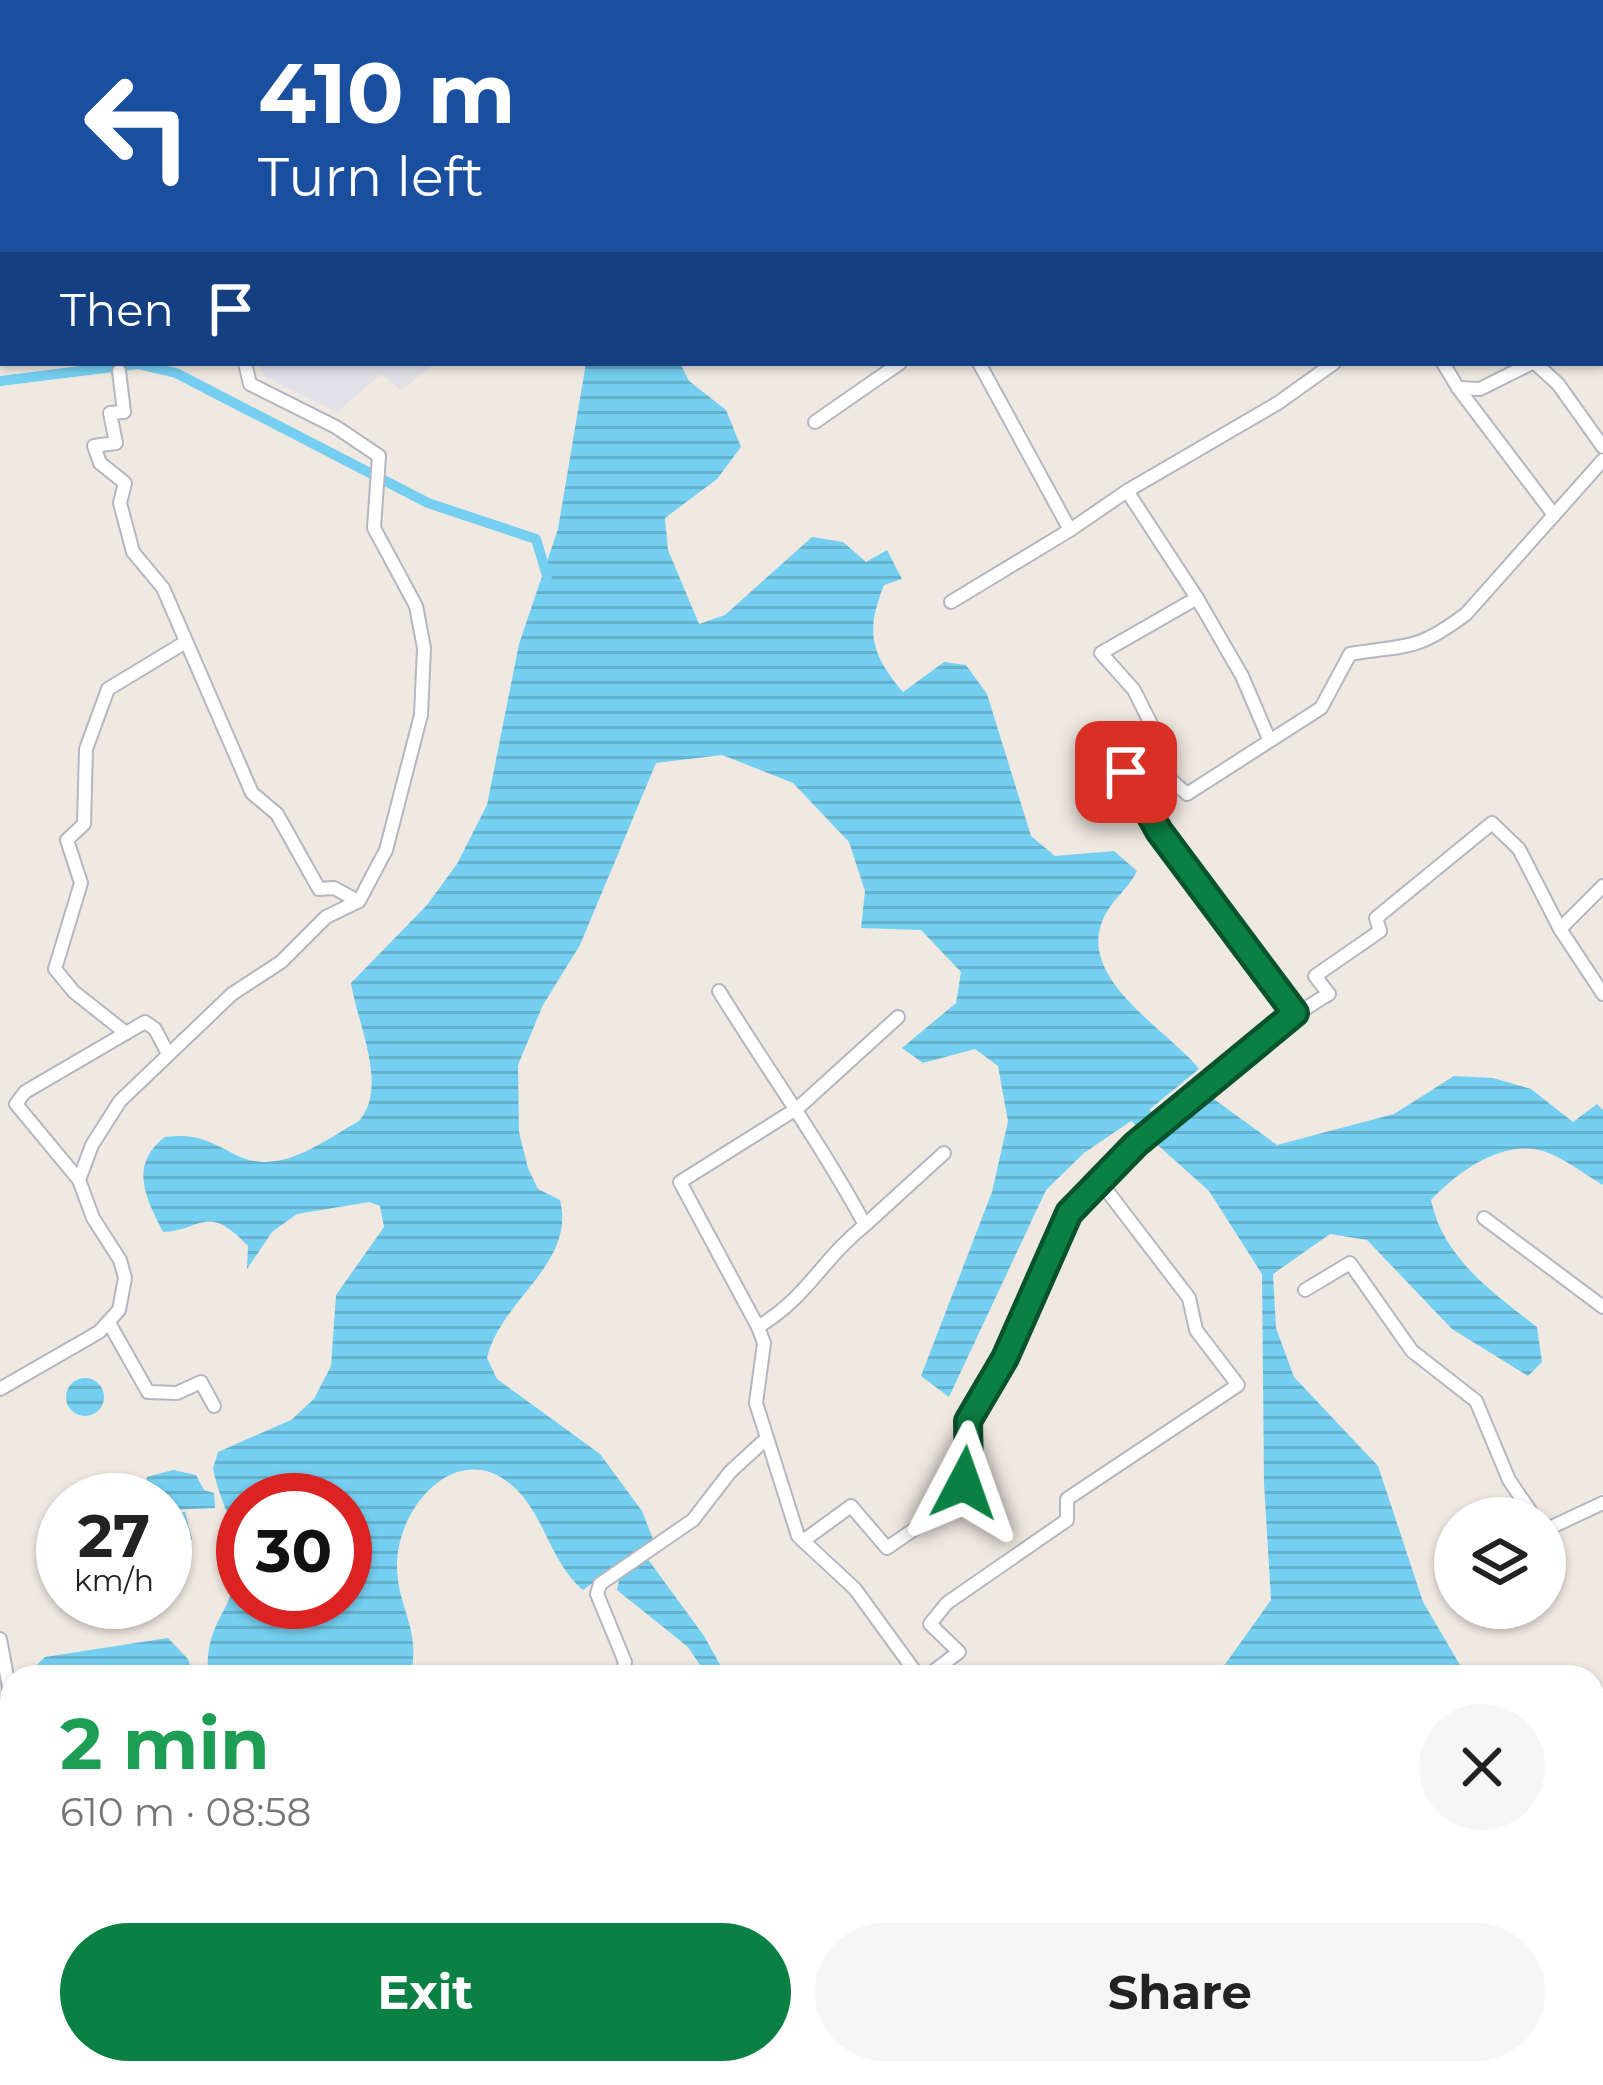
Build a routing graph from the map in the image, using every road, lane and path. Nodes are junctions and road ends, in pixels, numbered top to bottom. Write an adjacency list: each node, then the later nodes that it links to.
1 (246, 366): 22 (street)
2 (896, 366): 10 (street)
3 (981, 366): 15 (street)
4 (1330, 366): 13 (street)
5 (1445, 366): 9 (street)
6 (1528, 366): 9 (street)
7 (1537, 366): 11 (street)
8 (118, 371): 18 (street)
9 (1458, 388): 14 (street)
10 (815, 422)
11 (1603, 447)
12 (1603, 460): 14 (street)
13 (1127, 491): 15 (street); 16 (street)
14 (1554, 515): 19 (street)
15 (1070, 530): 17 (street)
16 (1197, 598): 19 (street); 20 (street)
17 (951, 602)
18 (184, 643): 22 (street); 28 (street)
19 (1269, 739): 20 (street)
20 (1136, 794): 26 (street)
21 (1603, 886): 23 (street)
22 (359, 902): 29 (street)
23 (1560, 928): 25 (street); 26 (street)
24 (719, 991): 32 (street)
25 (1603, 994)
26 (1295, 1013): 34 (street)
27 (898, 1017): 32 (street)
28 (126, 1033): 29 (street); 31 (street)
29 (167, 1052): 35 (street)
30 (0, 1104): 31 (street)
31 (16, 1104): 35 (street)
32 (793, 1111): 37 (street); 41 (street)
33 (944, 1153): 37 (street)
34 (1098, 1179): 48 (street); 51 (street)
35 (80, 1180): 40 (street)
36 (1484, 1218): 39 (street)
37 (865, 1225): 41 (street)
38 (1305, 1290): 45 (street)
39 (1603, 1307)
40 (109, 1323): 42 (street); 43 (street)
41 (758, 1327): 44 (street)
42 (0, 1389)
43 (214, 1406)
44 (766, 1439): 48 (street); 49 (street)
45 (1521, 1497)
46 (1603, 1503): 47 (street)
47 (1566, 1520)
48 (803, 1540): 50 (street)
49 (624, 1665)
50 (914, 1665)
51 (940, 1665)

